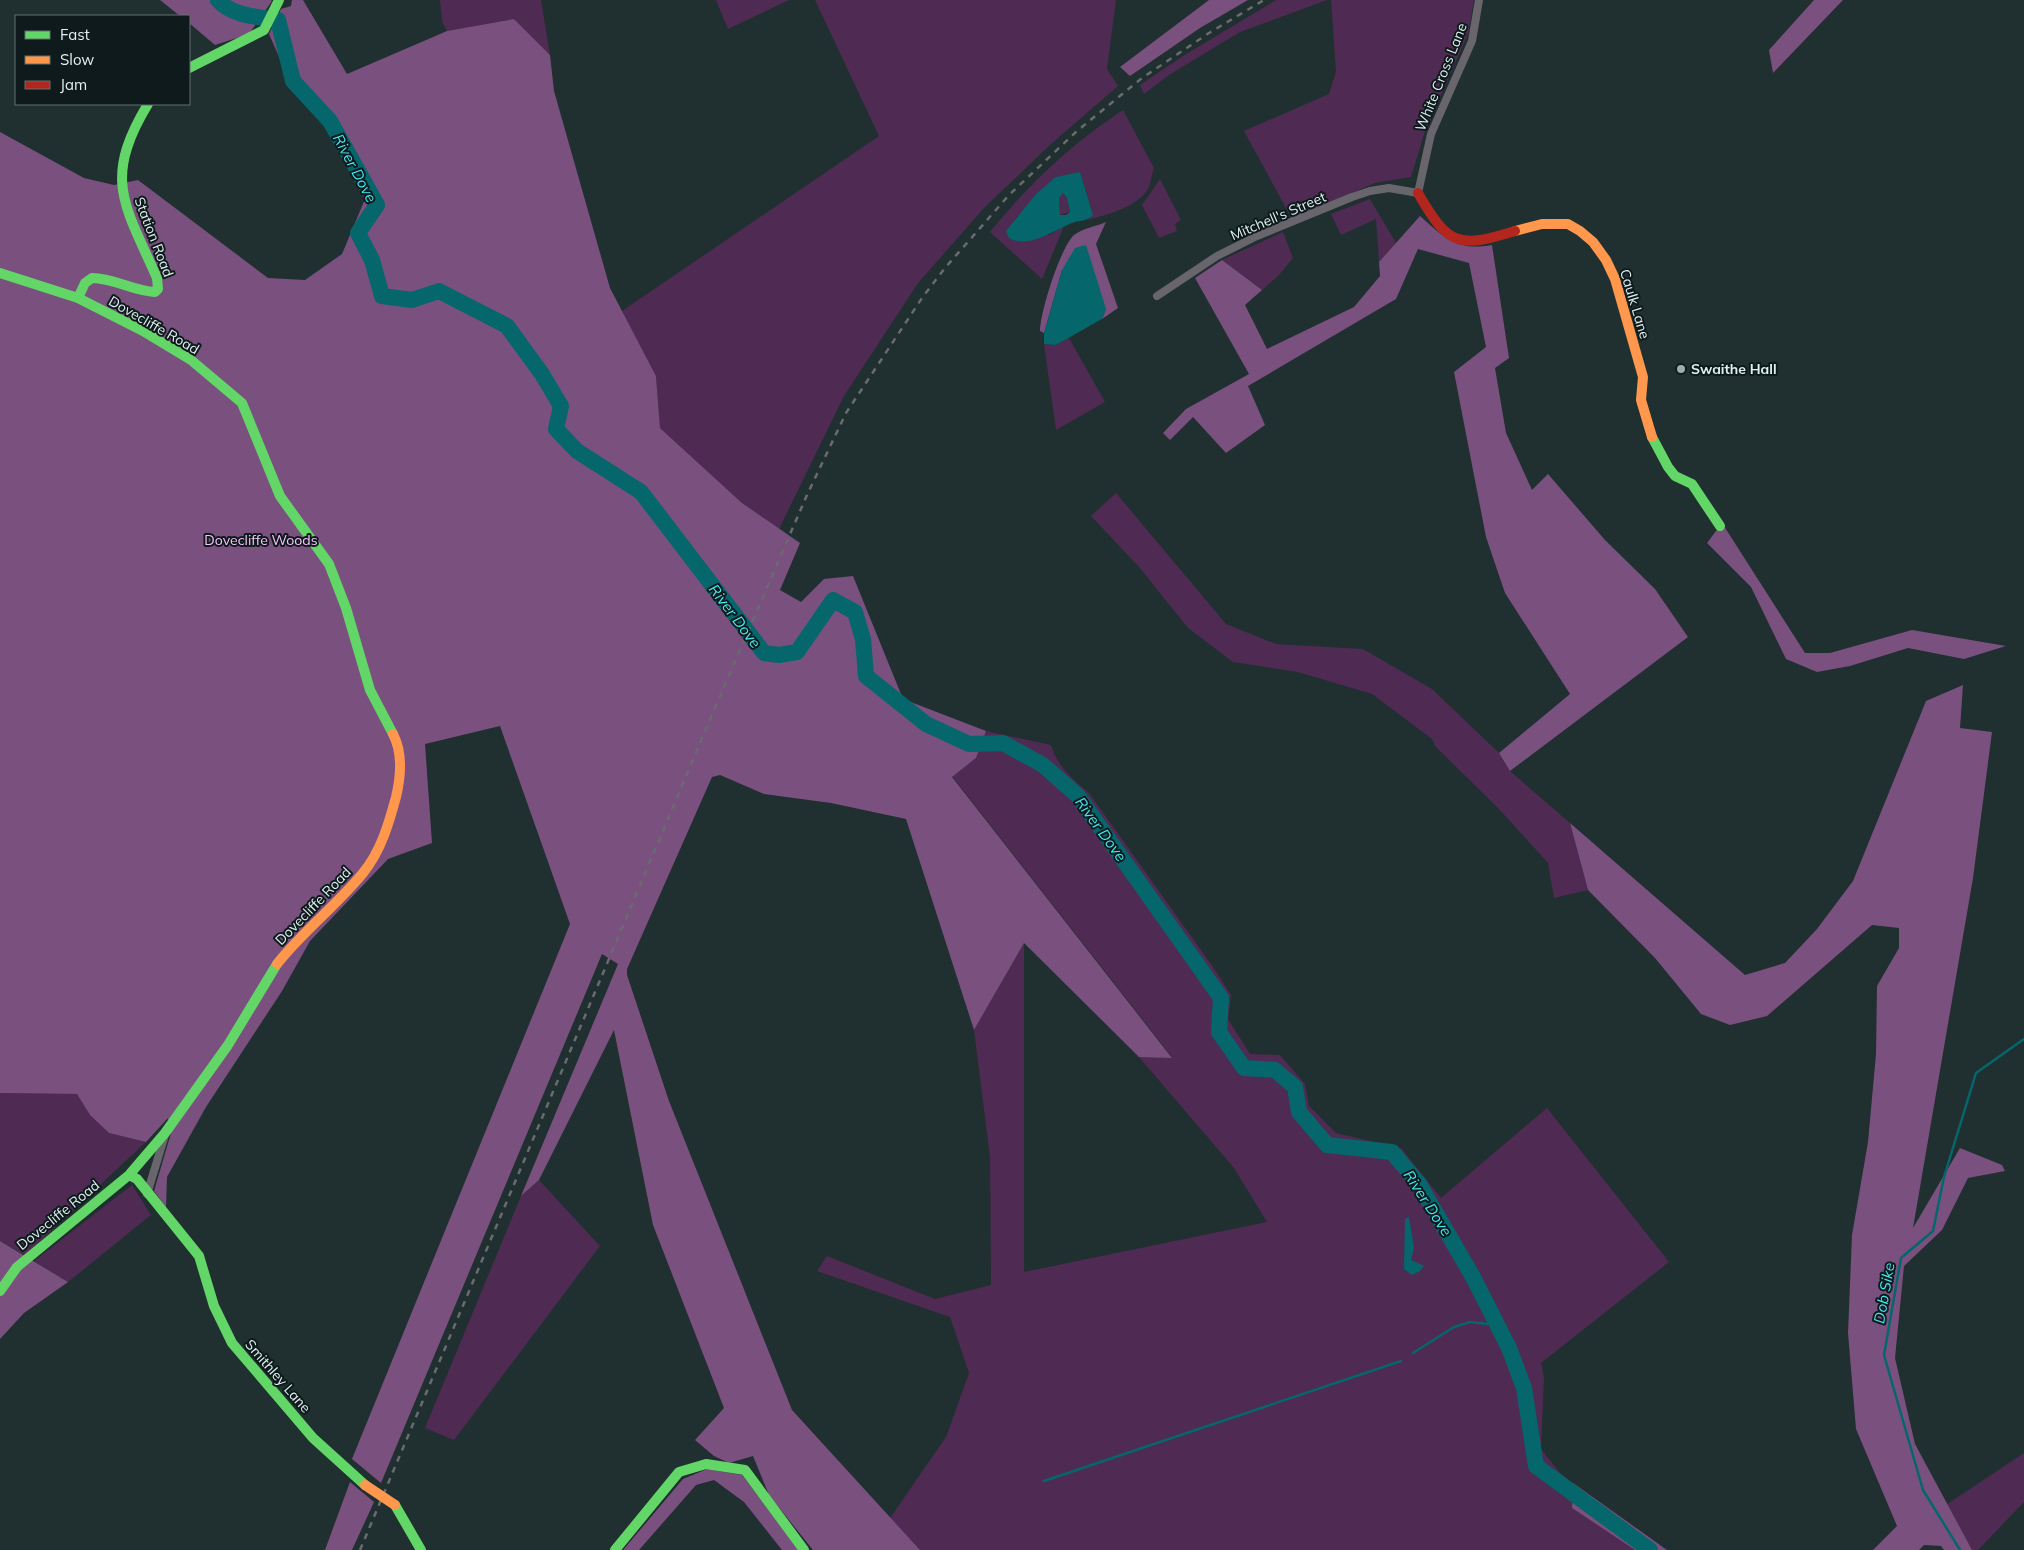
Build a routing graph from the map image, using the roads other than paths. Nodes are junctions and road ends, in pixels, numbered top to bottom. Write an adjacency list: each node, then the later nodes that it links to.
1 (1480, 0): 5 (street, White Cross Lane)
2 (279, 2): 3 (street)
3 (190, 67)
4 (148, 105): 8 (street, Station Road)
5 (1418, 193): 7 (street, Mitchell's Street); 9 (street, Caulk Lane)
6 (0, 273): 8 (street, Dovecliffe Road)
7 (1157, 296)
8 (78, 298): 10 (street, Dovecliffe Road)
9 (1720, 526)
10 (165, 1133): 11 (street, Dovecliffe Road); 12 (street)
11 (129, 1175): 12 (street, Smithley Lane); 13 (street, Dovecliffe Road)
12 (147, 1194): 14 (street, Smithley Lane, bridge)
13 (0, 1291)
14 (421, 1550)
15 (615, 1550): 16 (street)
16 (804, 1550)

